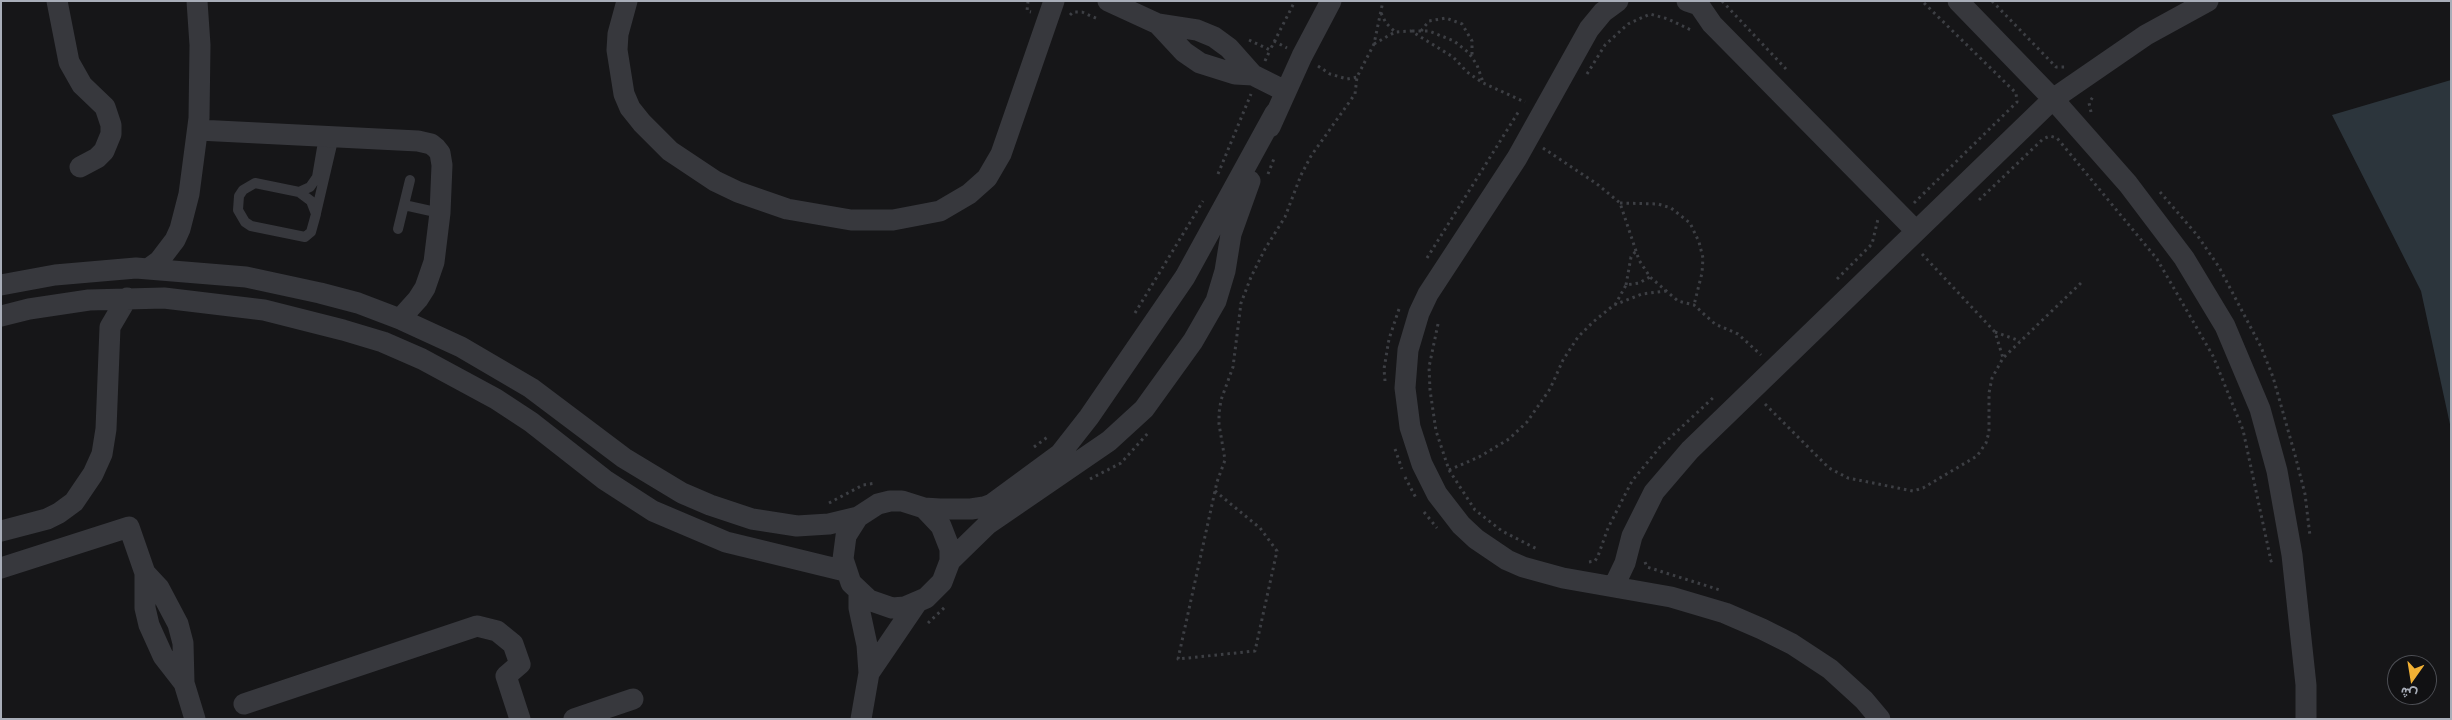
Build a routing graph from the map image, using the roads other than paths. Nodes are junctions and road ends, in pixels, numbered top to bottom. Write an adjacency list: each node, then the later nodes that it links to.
1 (57, 1): 22 (street)
2 (197, 1): 20 (street)
3 (627, 1): 11 (street)
4 (1331, 1): 17 (street)
5 (1618, 1): 15 (street)
6 (1635, 1): 15 (street)
7 (1687, 1): 14 (street)
8 (1704, 1): 14 (street)
9 (1958, 1): 18 (street)
10 (2208, 1): 18 (street)
11 (1051, 9)
12 (1104, 10): 13 (street)
13 (1158, 24): 16 (street); 16 (street)
14 (1706, 31): 30 (street)
15 (1576, 55): 46 (street)
16 (1256, 76): 17 (street)
17 (1285, 91): 19 (street)
18 (2053, 99): 30 (street); 57 (street)
19 (1275, 114): 39 (street); 39 (street)
20 (198, 130): 21 (street); 28 (street)
21 (329, 136): 24 (lane); 26 (street); 27 (lane)
22 (80, 167)
23 (410, 180): 25 (lane)
24 (299, 192): 27 (lane); 27 (lane)
25 (404, 205): 26 (lane); 29 (lane)
26 (440, 213): 37 (street)
27 (316, 214)
28 (180, 229): 31 (street); 32 (street)
29 (398, 229)
30 (1916, 231): 46 (street)
31 (148, 269): 32 (street); 33 (street)
32 (209, 273): 37 (street)
33 (1, 285)
34 (127, 298): 35 (street); 38 (street); 45 (street)
35 (89, 300): 36 (street); 38 (street)
36 (1, 316)
37 (400, 319): 41 (street)
38 (110, 328): 42 (street)
39 (1030, 486): 40 (street); 43 (street)
40 (924, 508): 41 (street); 43 (street)
41 (858, 517): 45 (street)
42 (1, 531)
43 (950, 561): 48 (street)
44 (1, 568): 52 (street)
45 (845, 571): 47 (street)
46 (1614, 586): 56 (street)
47 (859, 593): 48 (street); 49 (street)
48 (916, 604): 49 (street)
49 (869, 673): 55 (street)
50 (633, 699): 54 (street)
51 (244, 704): 53 (street)
52 (195, 719)
53 (520, 719)
54 (574, 719)
55 (862, 719)
56 (1880, 719)
57 (2306, 719)

